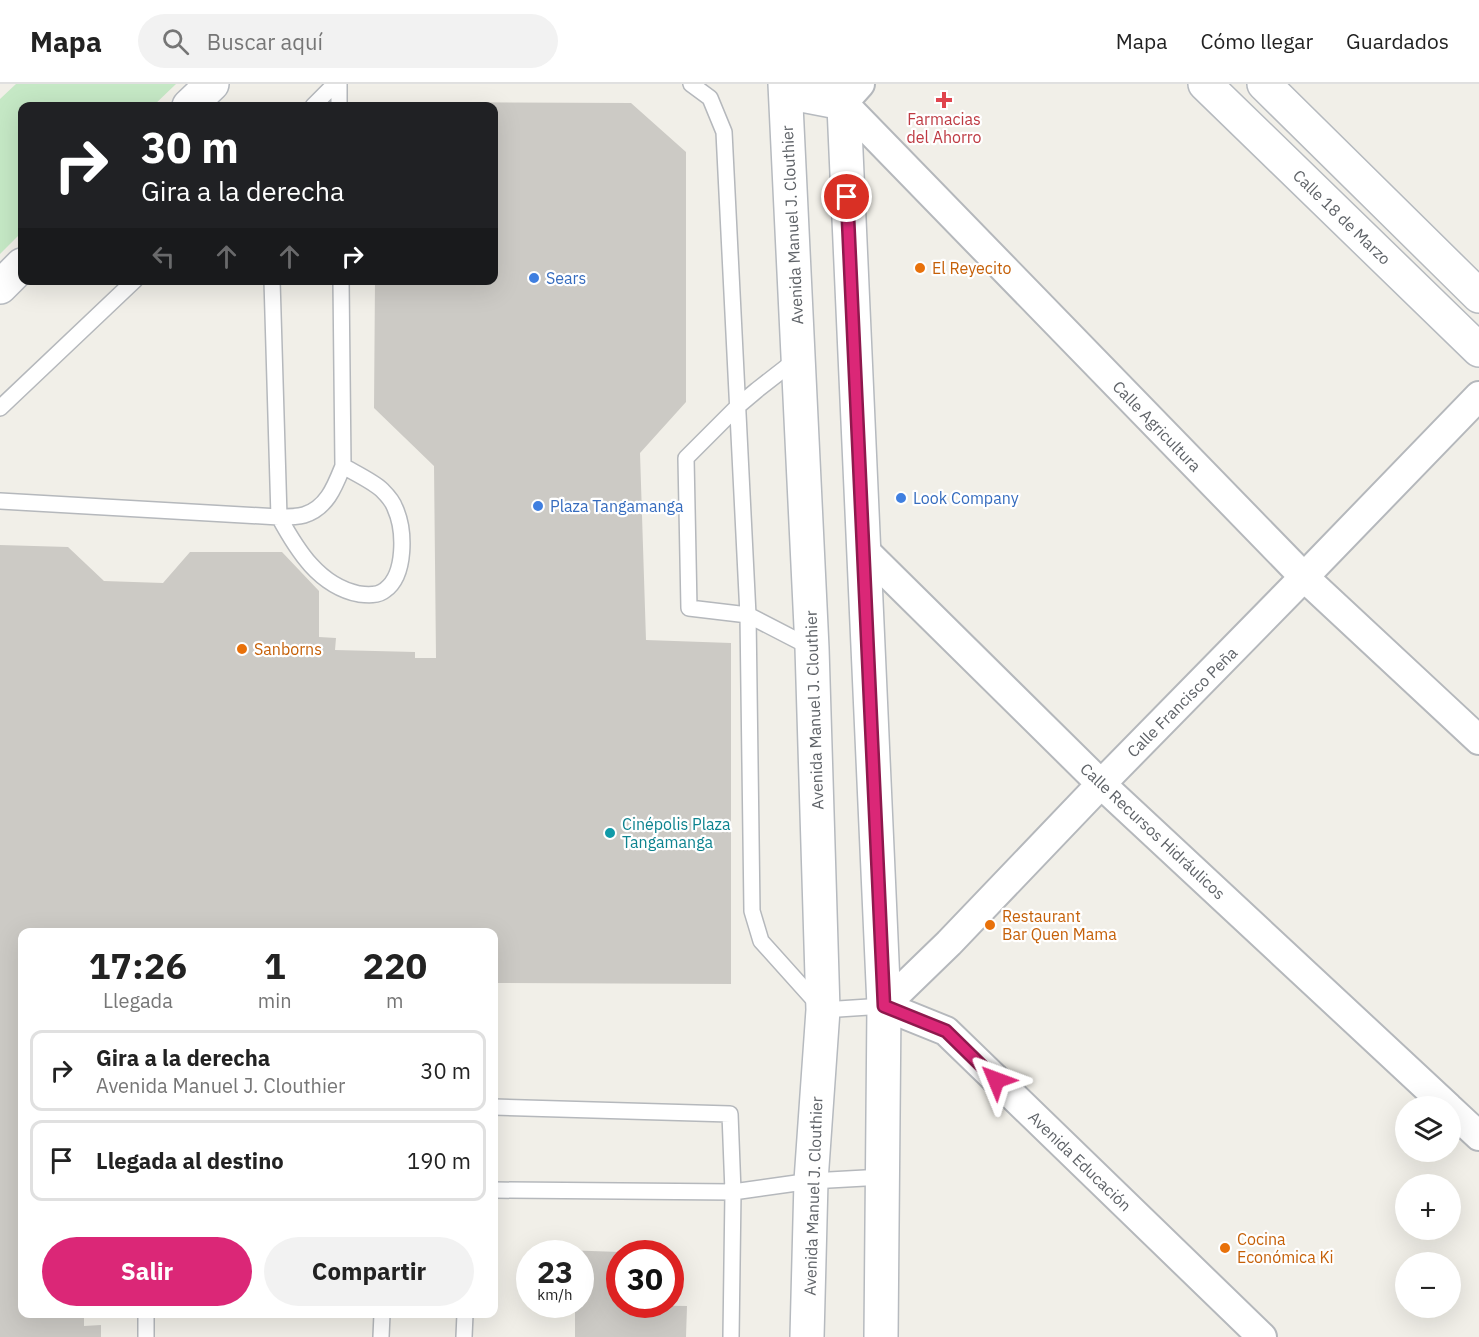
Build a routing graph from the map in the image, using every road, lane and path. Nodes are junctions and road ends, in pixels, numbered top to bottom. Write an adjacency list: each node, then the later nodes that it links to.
1 (195, 84): 9 (main road)
2 (212, 84): 10 (main road)
3 (337, 84): 11 (lane); 12 (lane)
4 (691, 84): 22 (lane)
5 (1205, 84): 19 (main road, Calle 18 de Marzo)
6 (1264, 84): 18 (main road)
7 (782, 87): 8 (main road); 20 (main road, Avenida Manuel J. Clouthier)
8 (848, 90): 27 (main road); 28 (street, Calle Agricultura)
9 (185, 102)
10 (193, 102)
11 (318, 102)
12 (339, 102)
13 (18, 270): 17 (main road)
14 (130, 285): 23 (lane)
15 (272, 285): 26 (lane)
16 (341, 285): 24 (lane)
17 (0, 287)
18 (1479, 296)
19 (1479, 350)
20 (798, 358): 22 (lane); 30 (main road, Avenida Manuel J. Clouthier)
21 (1479, 396): 28 (street, Calle Francisco Peña)
22 (738, 406): 29 (lane); 29 (lane)
23 (0, 408)
24 (343, 466): 26 (lane); 26 (lane)
25 (0, 501): 26 (lane)
26 (279, 517)
27 (864, 550): 32 (street, Calle Recursos Hidráulicos); 33 (main road)
28 (1304, 577): 31 (street, Calle Agricultura); 32 (street, Calle Francisco Peña)
29 (748, 615): 30 (lane); 34 (lane)
30 (812, 648): 34 (main road, Avenida Manuel J. Clouthier)
31 (1479, 740)
32 (1101, 784): 33 (street, Calle Francisco Peña); 35 (street, Calle Recursos Hidráulicos)
33 (884, 1006): 34 (lane); 39 (main road); 52 (street, Avenida Educación)
34 (823, 1010): 40 (main road, Avenida Manuel J. Clouthier)
35 (1436, 1096)
36 (498, 1107): 42 (lane)
37 (1461, 1119): 38 (street, Calle Recursos Hidráulicos)
38 (1479, 1136)
39 (883, 1177): 40 (lane); 51 (main road)
40 (811, 1181): 42 (lane); 50 (main road, Avenida Manuel J. Clouthier)
41 (498, 1190): 42 (lane)
42 (733, 1192): 49 (lane)
43 (146, 1318): 46 (lane)
44 (382, 1318): 47 (lane)
45 (465, 1318): 48 (lane)
46 (146, 1337)
47 (381, 1337)
48 (464, 1337)
49 (731, 1337)
50 (807, 1337)
51 (882, 1337)
52 (1262, 1337)

